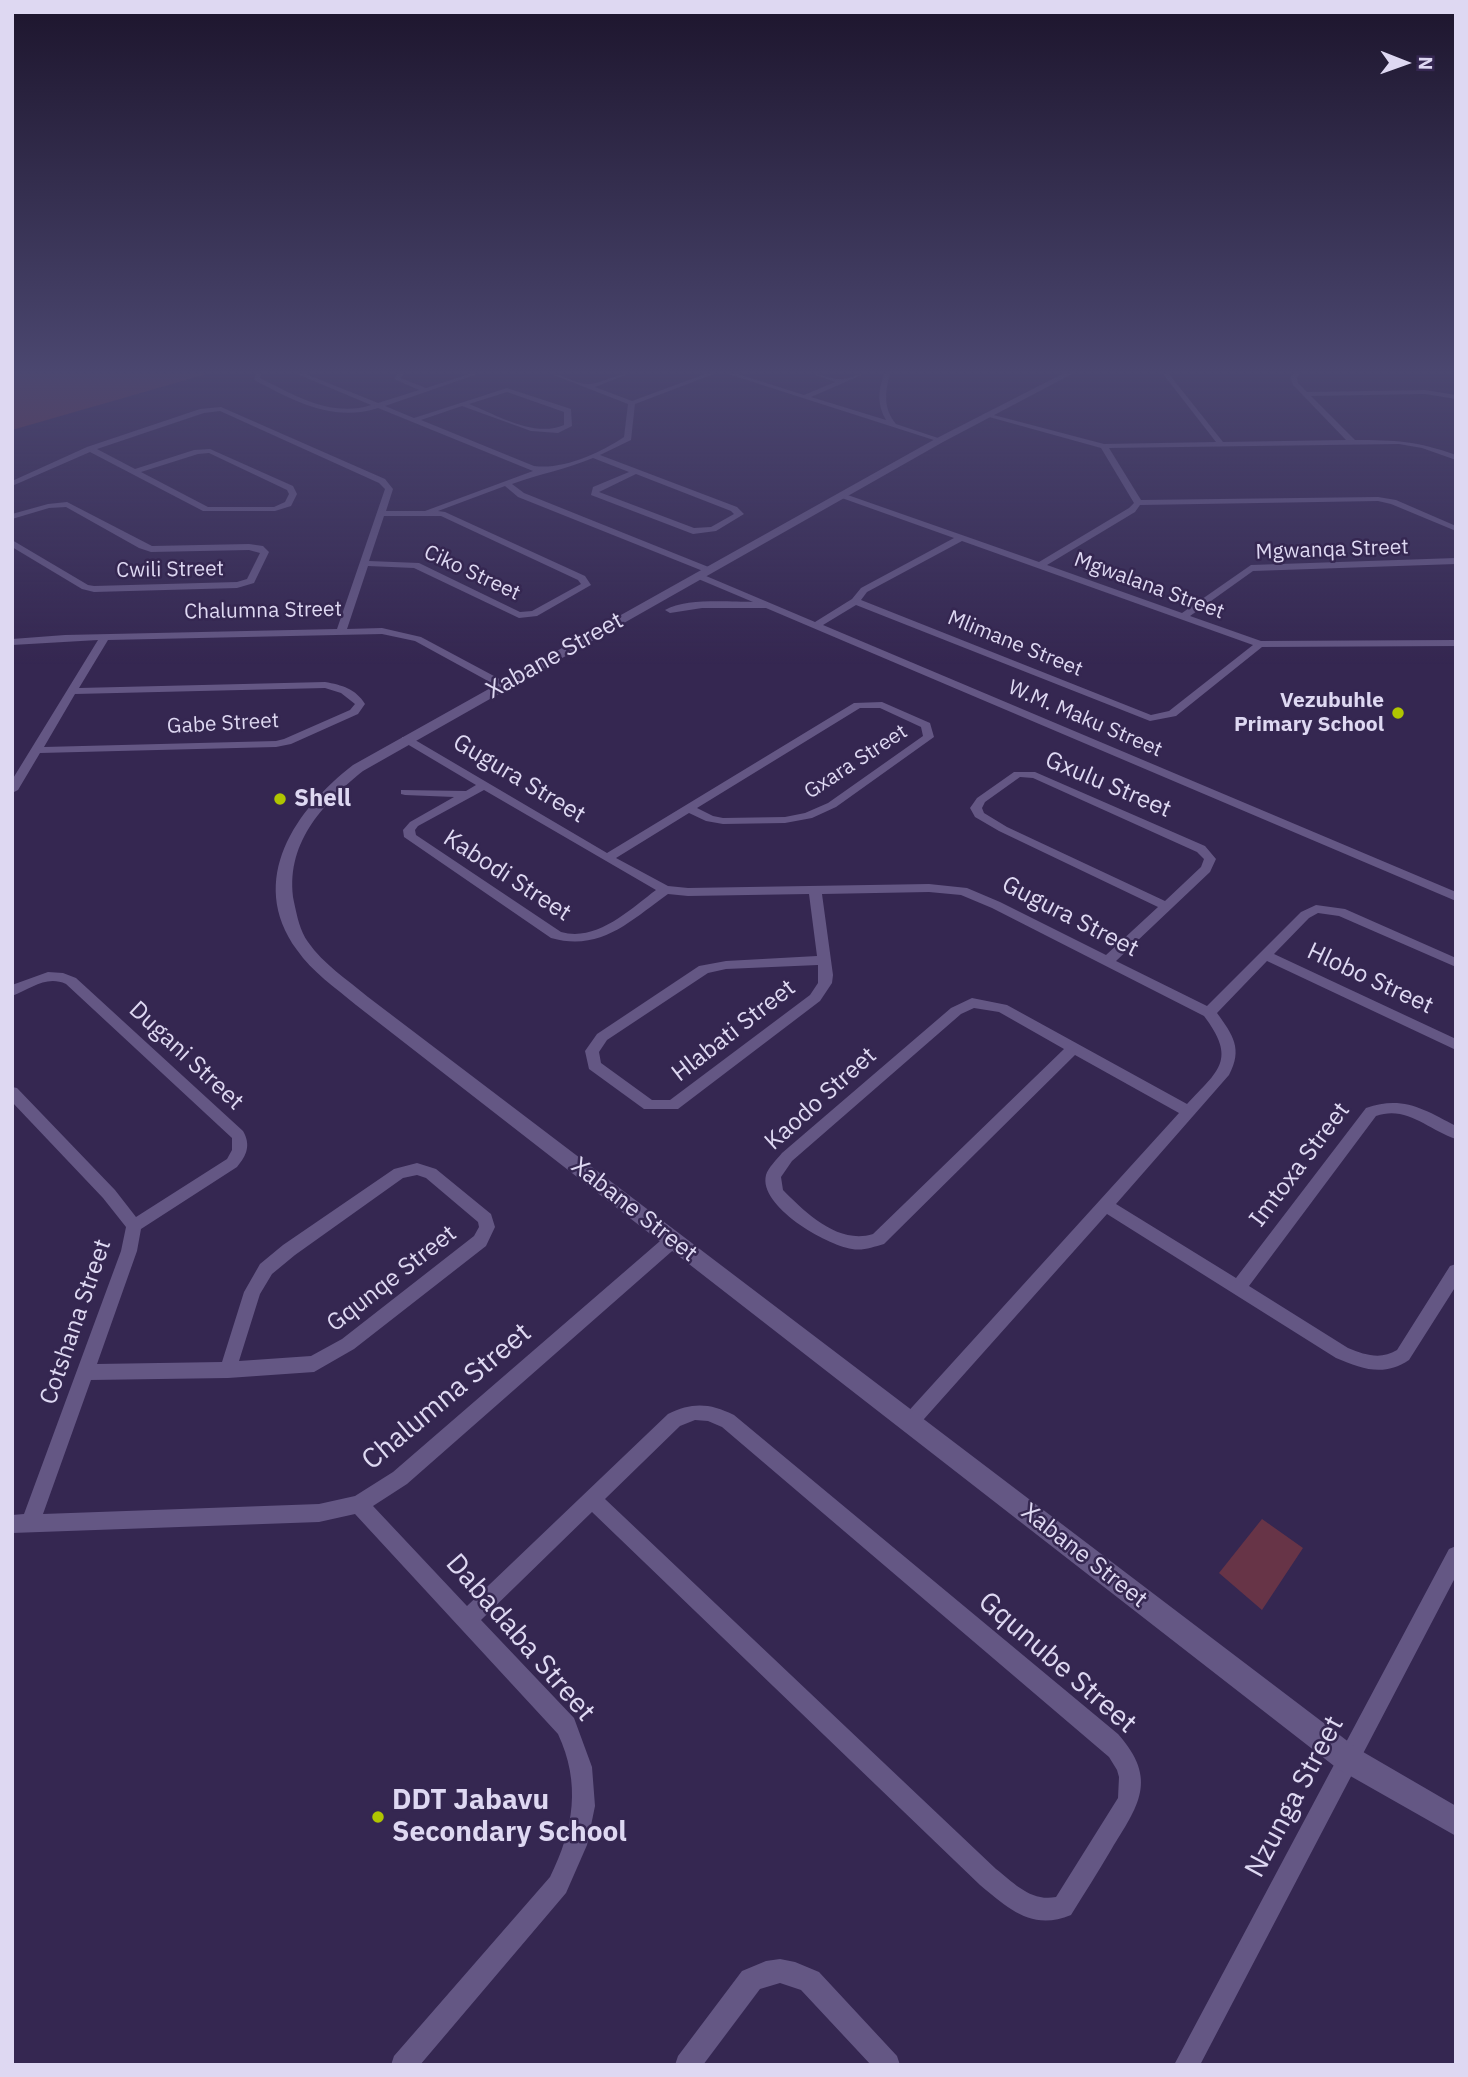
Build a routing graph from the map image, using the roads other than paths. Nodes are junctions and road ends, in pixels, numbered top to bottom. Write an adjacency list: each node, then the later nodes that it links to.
1 (41, 471): 10 (street)
2 (137, 471): 8 (street)
3 (253, 471): 8 (street)
4 (359, 471): 15 (street)
5 (540, 471): 11 (street)
6 (885, 471): 12 (street, Xabane Street)
7 (1119, 471): 13 (street)
8 (134, 472)
9 (635, 472): 9 (street)
10 (12, 484)
11 (507, 484): 14 (street); 23 (street, W.M. Maku Street)
12 (842, 495): 18 (street, Mgwalana Street); 23 (street, Xabane Street)
13 (1138, 503): 17 (street, Mgwanqa Street); 22 (street)
14 (429, 512): 15 (street, Ciko Street); 21 (street, Ciko Street)
15 (382, 513): 21 (street)
16 (12, 517): 19 (street, Cwili Street)
17 (1456, 529)
18 (961, 538): 22 (street, Mgwalana Street); 24 (street)
19 (12, 543)
20 (1456, 561): 27 (street, Mgwanqa Street)
21 (365, 563): 29 (street)
22 (1040, 565): 27 (street, Mgwalana Street)
23 (704, 573): 25 (street, W.M. Maku Street); 34 (street, Xabane Street)
24 (855, 601): 28 (street); 32 (street, Mlimane Street)
25 (768, 605): 26 (street); 28 (street, W.M. Maku Street)
26 (670, 610)
27 (1182, 617): 32 (street, Mgwalana Street)
28 (816, 625): 46 (street, W.M. Maku Street)
29 (341, 632): 30 (street, Chalumna Street); 34 (street, Chalumna Street)
30 (105, 637): 31 (street, Chalumna Street); 35 (street)
31 (13, 640)
32 (1260, 644): 33 (street, Mgwalana Street)
33 (1455, 644)
34 (503, 685): 36 (street, Xabane Street)
35 (73, 691): 37 (street); 37 (street, Gabe Street)
36 (406, 738): 38 (street, Gugura Street); 61 (street, Xabane Street)
37 (37, 750): 39 (street)
38 (484, 785): 41 (street, Kabodi Street); 43 (street, Gugura Street)
39 (12, 790)
40 (405, 792): 41 (street)
41 (468, 794): 44 (street, Kabodi Street)
42 (689, 809): 42 (street, Gxara Street); 43 (street, Gxara Street)
43 (608, 858): 44 (street, Gugura Street)
44 (665, 890): 45 (street, Gugura Street)
45 (815, 890): 49 (street, Hlabati Street); 50 (street, Gugura Street)
46 (1456, 897)
47 (1166, 906): 47 (street, Gxulu Street); 50 (street, Gxulu Street)
48 (1265, 955): 51 (street, Hlobo Street); 53 (street, Hlobo Street); 54 (street, Hlobo Street)
49 (825, 960): 49 (street, Hlabati Street)
50 (1108, 961): 53 (street, Gugura Street)
51 (1456, 963)
52 (12, 991): 60 (street, Dugani Street)
53 (1209, 1013): 57 (street)
54 (1456, 1045)
55 (1073, 1048): 55 (street, Kaodo Street); 57 (street, Kaodo Street)
56 (12, 1092): 60 (street, Cotshana Street)
57 (1187, 1111): 59 (street)
58 (1456, 1133): 63 (street, Imtoxa Street)
59 (1105, 1205): 63 (street); 66 (street)
60 (134, 1226): 65 (street, Cotshana Street)
61 (673, 1240): 66 (street, Xabane Street); 68 (street, Chalumna Street)
62 (1456, 1271): 63 (street)
63 (1238, 1288)
64 (228, 1370): 64 (street, Gqunqe Street); 65 (street, Gqunqe Street)
65 (85, 1372): 69 (street, Cotshana Street)
66 (910, 1422): 72 (street, Xabane Street)
67 (592, 1500): 67 (street, Gqunube Street); 71 (street, Gqunube Street)
68 (359, 1504): 69 (street, Chalumna Street); 71 (street, Dabadaba Street)
69 (21, 1524)
70 (1456, 1556): 72 (street, Nzunga Street)
71 (468, 1619): 74 (street, Dabadaba Street)
72 (1348, 1759): 73 (street, Xabane Street); 77 (street, Nzunga Street)
73 (1456, 1822)
74 (403, 2065)
75 (687, 2065): 76 (street)
76 (888, 2065)
77 (1186, 2065)

